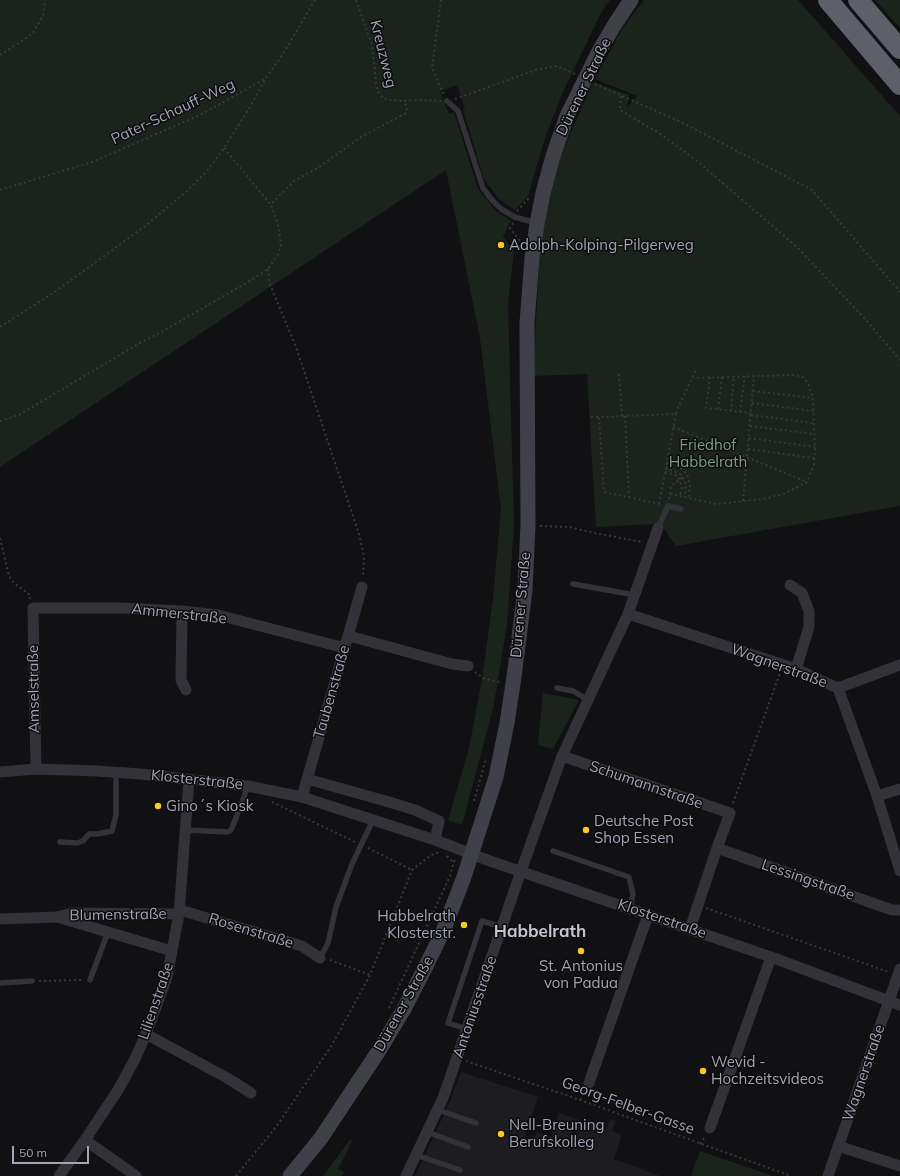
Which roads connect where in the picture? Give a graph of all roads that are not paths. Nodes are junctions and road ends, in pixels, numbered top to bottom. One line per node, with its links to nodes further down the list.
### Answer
1 (631, 0): 7 (main road, Dürener Straße)
2 (828, 0): 5 (highway)
3 (858, 0): 4 (highway)
4 (900, 49)
5 (900, 85)
6 (447, 101): 7 (lane)
7 (536, 224): 41 (main road, Dürener Straße)
8 (681, 509): 9 (lane)
9 (658, 528): 13 (street, Antoniusstraße)
10 (573, 584): 13 (lane)
11 (790, 585): 21 (street)
12 (362, 587): 17 (street, Taubenstraße)
13 (635, 595): 16 (street, Antoniusstraße)
14 (33, 608): 15 (street, Ammerstraße); 27 (street, Amselstraße)
15 (182, 611): 18 (street, Ammerstraße); 24 (street)
16 (628, 614): 21 (street, Wagnerstraße); 25 (street, Antoniusstraße)
17 (348, 636): 18 (street, Taubenstraße); 20 (street)
18 (345, 648): 30 (street, Taubenstraße)
19 (900, 665): 23 (street)
20 (468, 666)
21 (796, 669): 23 (street, Wagnerstraße)
22 (557, 688): 25 (lane)
23 (838, 688): 34 (street, Wagnerstraße)
24 (186, 690)
25 (588, 700): 26 (street, Antoniusstraße)
26 (562, 756): 40 (street, Schumannstraße); 44 (street, Antoniusstraße)
27 (36, 769): 28 (street, Klosterstraße); 29 (street, Klosterstraße)
28 (0, 772)
29 (116, 772): 31 (street, Klosterstraße); 39 (lane)
30 (307, 779): 35 (street, Taubenstraße); 38 (street)
31 (188, 780): 32 (street, Klosterstraße); 37 (street, Lilienstraße)
32 (248, 786): 35 (street, Klosterstraße); 37 (lane)
33 (900, 789): 34 (street)
34 (878, 796): 43 (street, Wagnerstraße)
35 (302, 797): 36 (street, Klosterstraße)
36 (373, 820): 38 (street, Klosterstraße); 55 (lane)
37 (185, 830): 47 (street, Lilienstraße)
38 (435, 840): 41 (street, Klosterstraße)
39 (60, 842)
40 (716, 848): 46 (street, Lessingstraße); 52 (street)
41 (465, 851): 44 (street, Klosterstraße); 79 (main road, Dürener Straße)
42 (553, 851): 45 (lane)
43 (900, 870)
44 (521, 871): 45 (street, Klosterstraße); 51 (street, Antoniusstraße)
45 (630, 908): 48 (street, Klosterstraße)
46 (900, 910)
47 (180, 912): 49 (street, Blumenstraße); 54 (street, Lilienstraße); 55 (street, Rosenstraße)
48 (648, 915): 52 (street, Klosterstraße); 65 (street)
49 (57, 917): 50 (street, Blumenstraße); 53 (street, Blumenstraße)
50 (0, 919)
51 (502, 927): 63 (street, Antoniusstraße); 63 (lane)
52 (690, 929): 56 (street, Klosterstraße)
53 (108, 932): 54 (street, Blumenstraße); 58 (lane)
54 (172, 951): 64 (street, Lilienstraße)
55 (321, 955)
56 (771, 957): 61 (street, Klosterstraße); 69 (street)
57 (899, 972): 61 (street, Wagnerstraße)
58 (90, 980)
59 (32, 981): 60 (lane)
60 (0, 983)
61 (889, 1001): 62 (street, Klosterstraße); 72 (street, Wagnerstraße)
62 (900, 1005)
63 (467, 1029): 67 (street, Antoniusstraße)
64 (146, 1034): 66 (street); 71 (street, Lilienstraße)
65 (589, 1083)
66 (251, 1093)
67 (438, 1110): 68 (lane); 70 (street, Antoniusstraße)
68 (476, 1123)
69 (710, 1128)
70 (427, 1132): 73 (lane); 74 (street, Antoniusstraße)
71 (85, 1140): 77 (street, Lilienstraße); 78 (street)
72 (838, 1146): 75 (street); 81 (street, Wagnerstraße)
73 (468, 1147)
74 (416, 1155): 76 (lane); 80 (street, Antoniusstraße)
75 (900, 1166)
76 (460, 1170)
77 (59, 1176)
78 (136, 1176)
79 (290, 1176)
80 (406, 1176)
81 (828, 1176)

